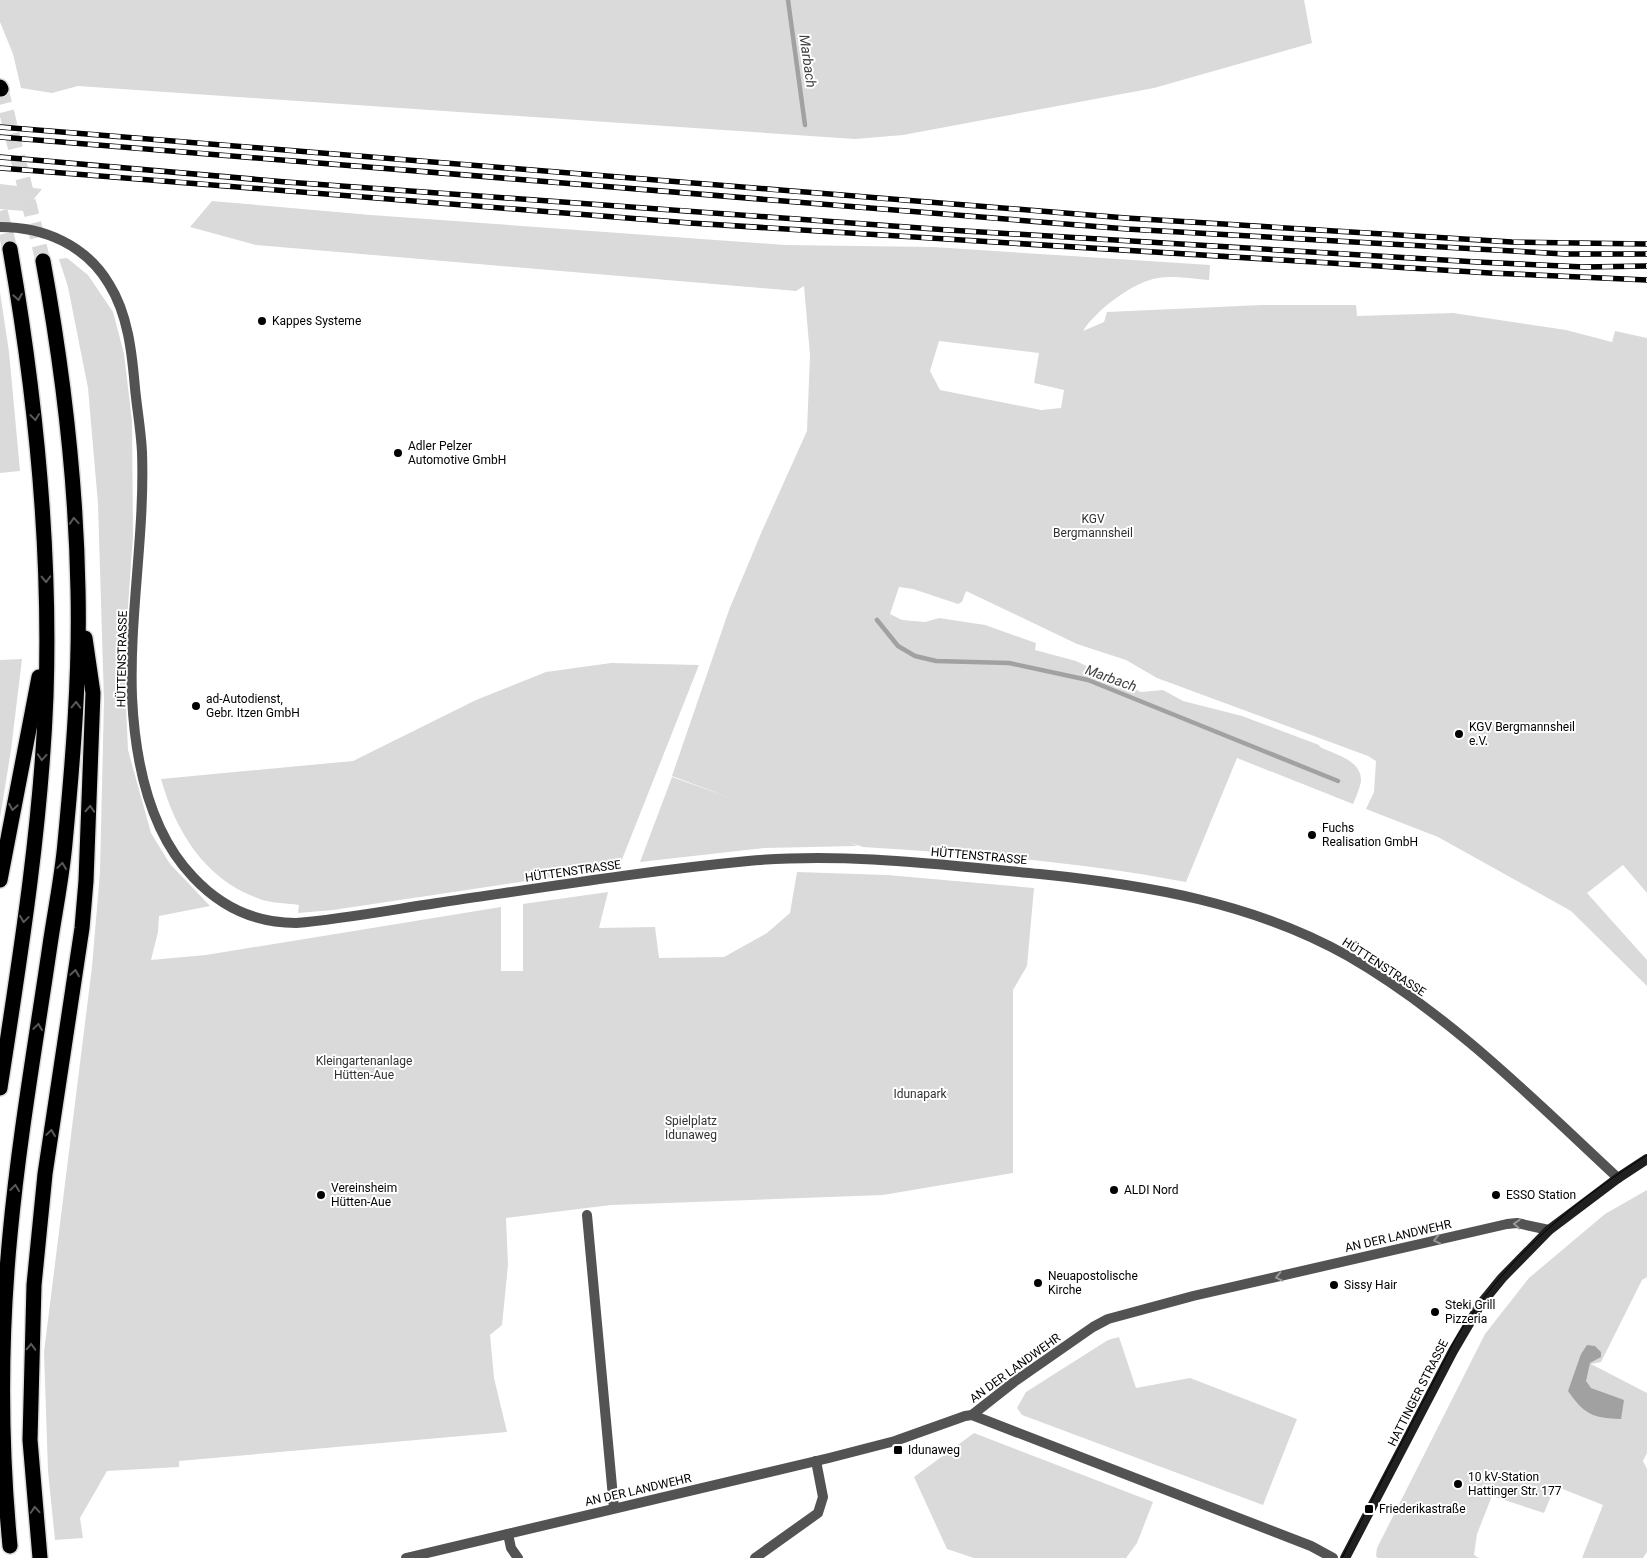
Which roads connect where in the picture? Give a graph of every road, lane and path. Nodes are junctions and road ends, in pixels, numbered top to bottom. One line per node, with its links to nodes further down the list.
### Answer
1 (0, 227): 9 (street, HÜTTENSTRASSE)
2 (10, 249): 5 (highway, one-way to 5)
3 (43, 261): 4 (highway, one-way to 3)
4 (78, 587): 16 (highway, one-way to 4); 17 (highway, one-way to 4)
5 (47, 639): 6 (highway, one-way to 6); 7 (highway, one-way to 7)
6 (0, 880)
7 (0, 1088)
8 (1647, 1159): 9 (main road, HATTINGER STRASSE)
9 (1618, 1178): 11 (main road, HATTINGER STRASSE)
10 (587, 1215): 14 (street)
11 (1549, 1230): 12 (street, AN DER LANDWEHR, one-way to 12); 22 (main road, HATTINGER STRASSE)
12 (972, 1415): 13 (street, AN DER LANDWEHR); 21 (street)
13 (816, 1461): 14 (street, AN DER LANDWEHR); 20 (street)
14 (614, 1508): 15 (street, AN DER LANDWEHR)
15 (508, 1534): 18 (street, AN DER LANDWEHR); 19 (street)
16 (10, 1546)
17 (37, 1555)
18 (406, 1558)
19 (518, 1558)
20 (755, 1558)
21 (1332, 1558)
22 (1345, 1558)

